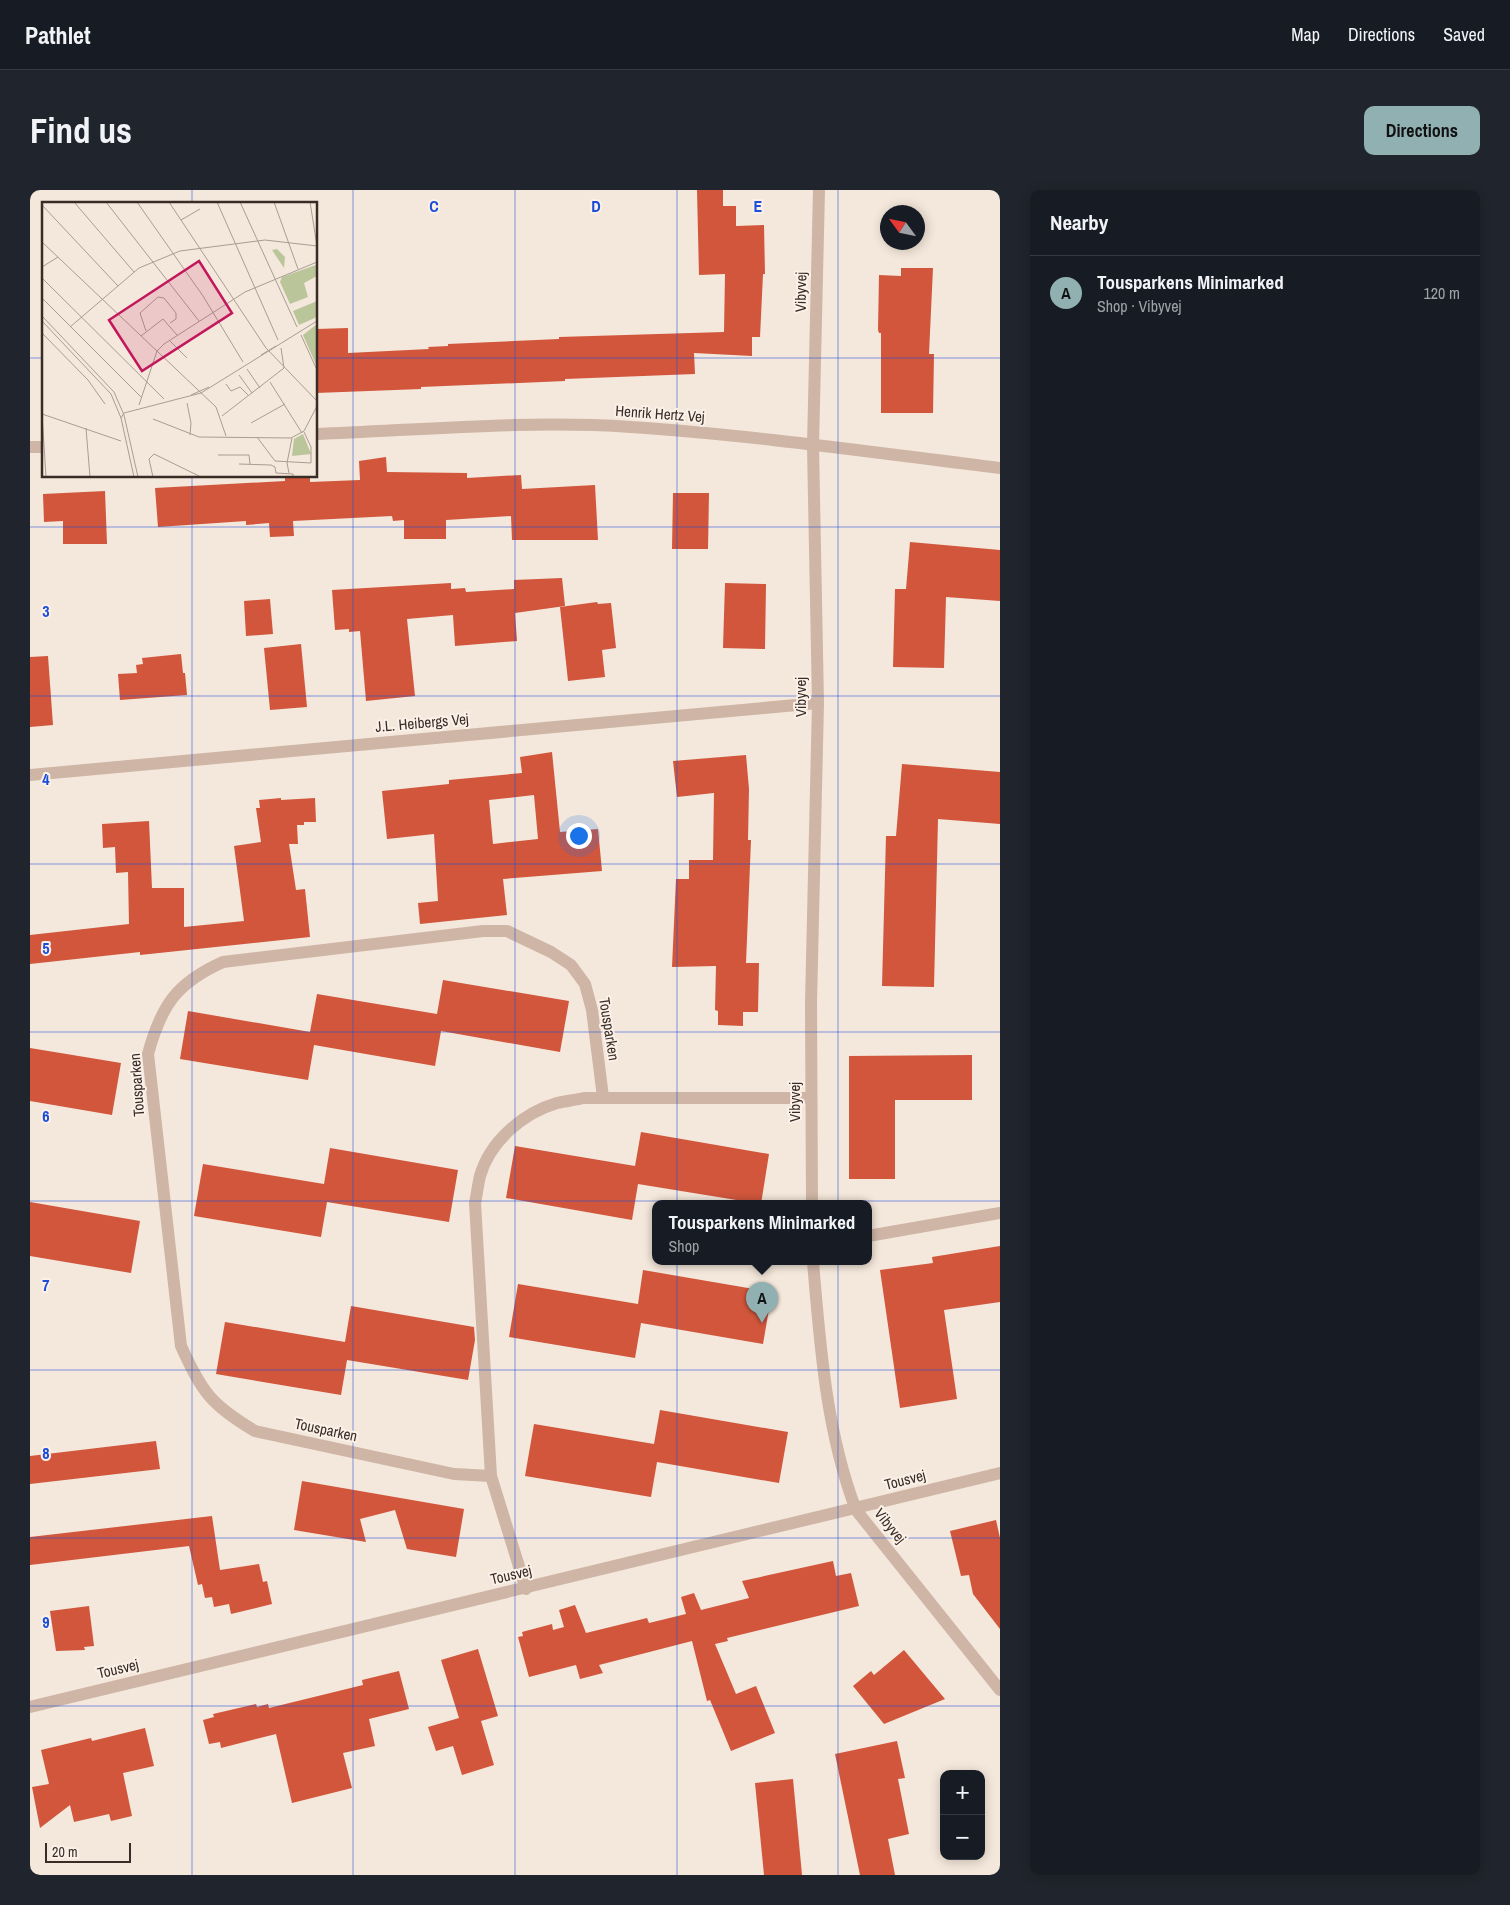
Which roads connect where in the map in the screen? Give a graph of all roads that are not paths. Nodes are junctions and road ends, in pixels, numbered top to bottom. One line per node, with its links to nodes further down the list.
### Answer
1 (819, 190): 3 (street, Vibyvej)
2 (318, 434): 3 (street, Henrik Hertz Vej)
3 (813, 446): 4 (street, Henrik Hertz Vej); 5 (street, Vibyvej)
4 (1000, 468)
5 (818, 703): 6 (street, J.L. Heibergs Vej); 8 (street, Vibyvej)
6 (30, 774)
7 (603, 1097): 8 (street); 14 (street); 14 (street, Tousparken)
8 (812, 1098): 9 (street, Vibyvej)
9 (812, 1200)
10 (1000, 1213): 11 (street)
11 (872, 1235)
12 (813, 1265): 15 (street, Vibyvej)
13 (1000, 1474): 15 (street, Tousvej)
14 (491, 1476): 16 (street)
15 (856, 1510): 16 (street, Tousvej); 17 (street, Vibyvej)
16 (526, 1589): 18 (street, Tousvej)
17 (1000, 1690)
18 (30, 1707)

